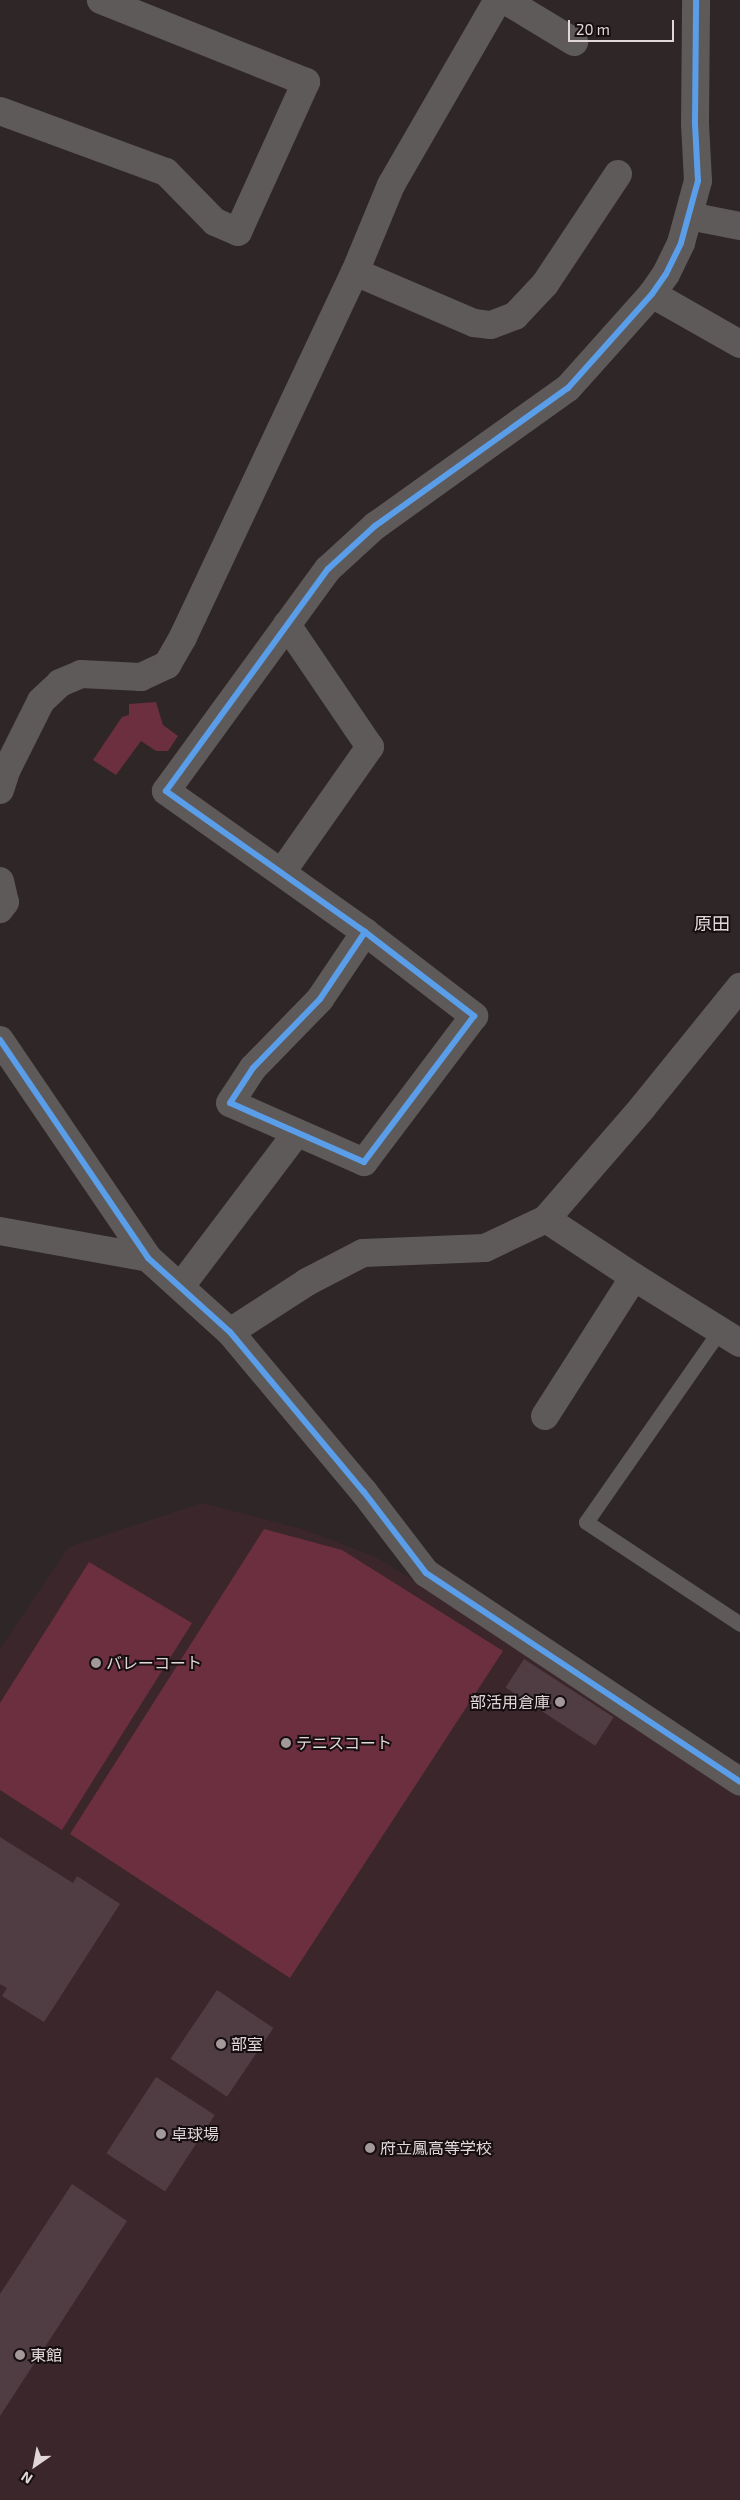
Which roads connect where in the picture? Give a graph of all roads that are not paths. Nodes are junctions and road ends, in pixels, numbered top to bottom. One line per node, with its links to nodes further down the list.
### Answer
1 (102, 0): 6 (street)
2 (498, 0): 10 (street)
3 (505, 0): 5 (street)
4 (696, 0): 8 (street)
5 (574, 42)
6 (0, 111)
7 (618, 174): 10 (street)
8 (690, 216): 9 (street); 11 (street)
9 (740, 226)
10 (355, 272): 14 (street)
11 (652, 294): 12 (street); 13 (street)
12 (740, 344)
13 (287, 625): 15 (street); 15 (street)
14 (0, 790)
15 (282, 872): 18 (street)
16 (0, 881): 17 (street)
17 (0, 909)
18 (364, 932): 21 (street); 21 (street)
19 (740, 987): 22 (street)
20 (0, 1040): 24 (street)
21 (296, 1134): 26 (street)
22 (546, 1219): 25 (street); 27 (street)
23 (0, 1231): 24 (street)
24 (148, 1258): 26 (street)
25 (634, 1277): 28 (street); 29 (street)
26 (181, 1286): 27 (street)
27 (230, 1332): 31 (street)
28 (730, 1336): 30 (lane)
29 (545, 1416)
30 (740, 1624)
31 (740, 1782)

